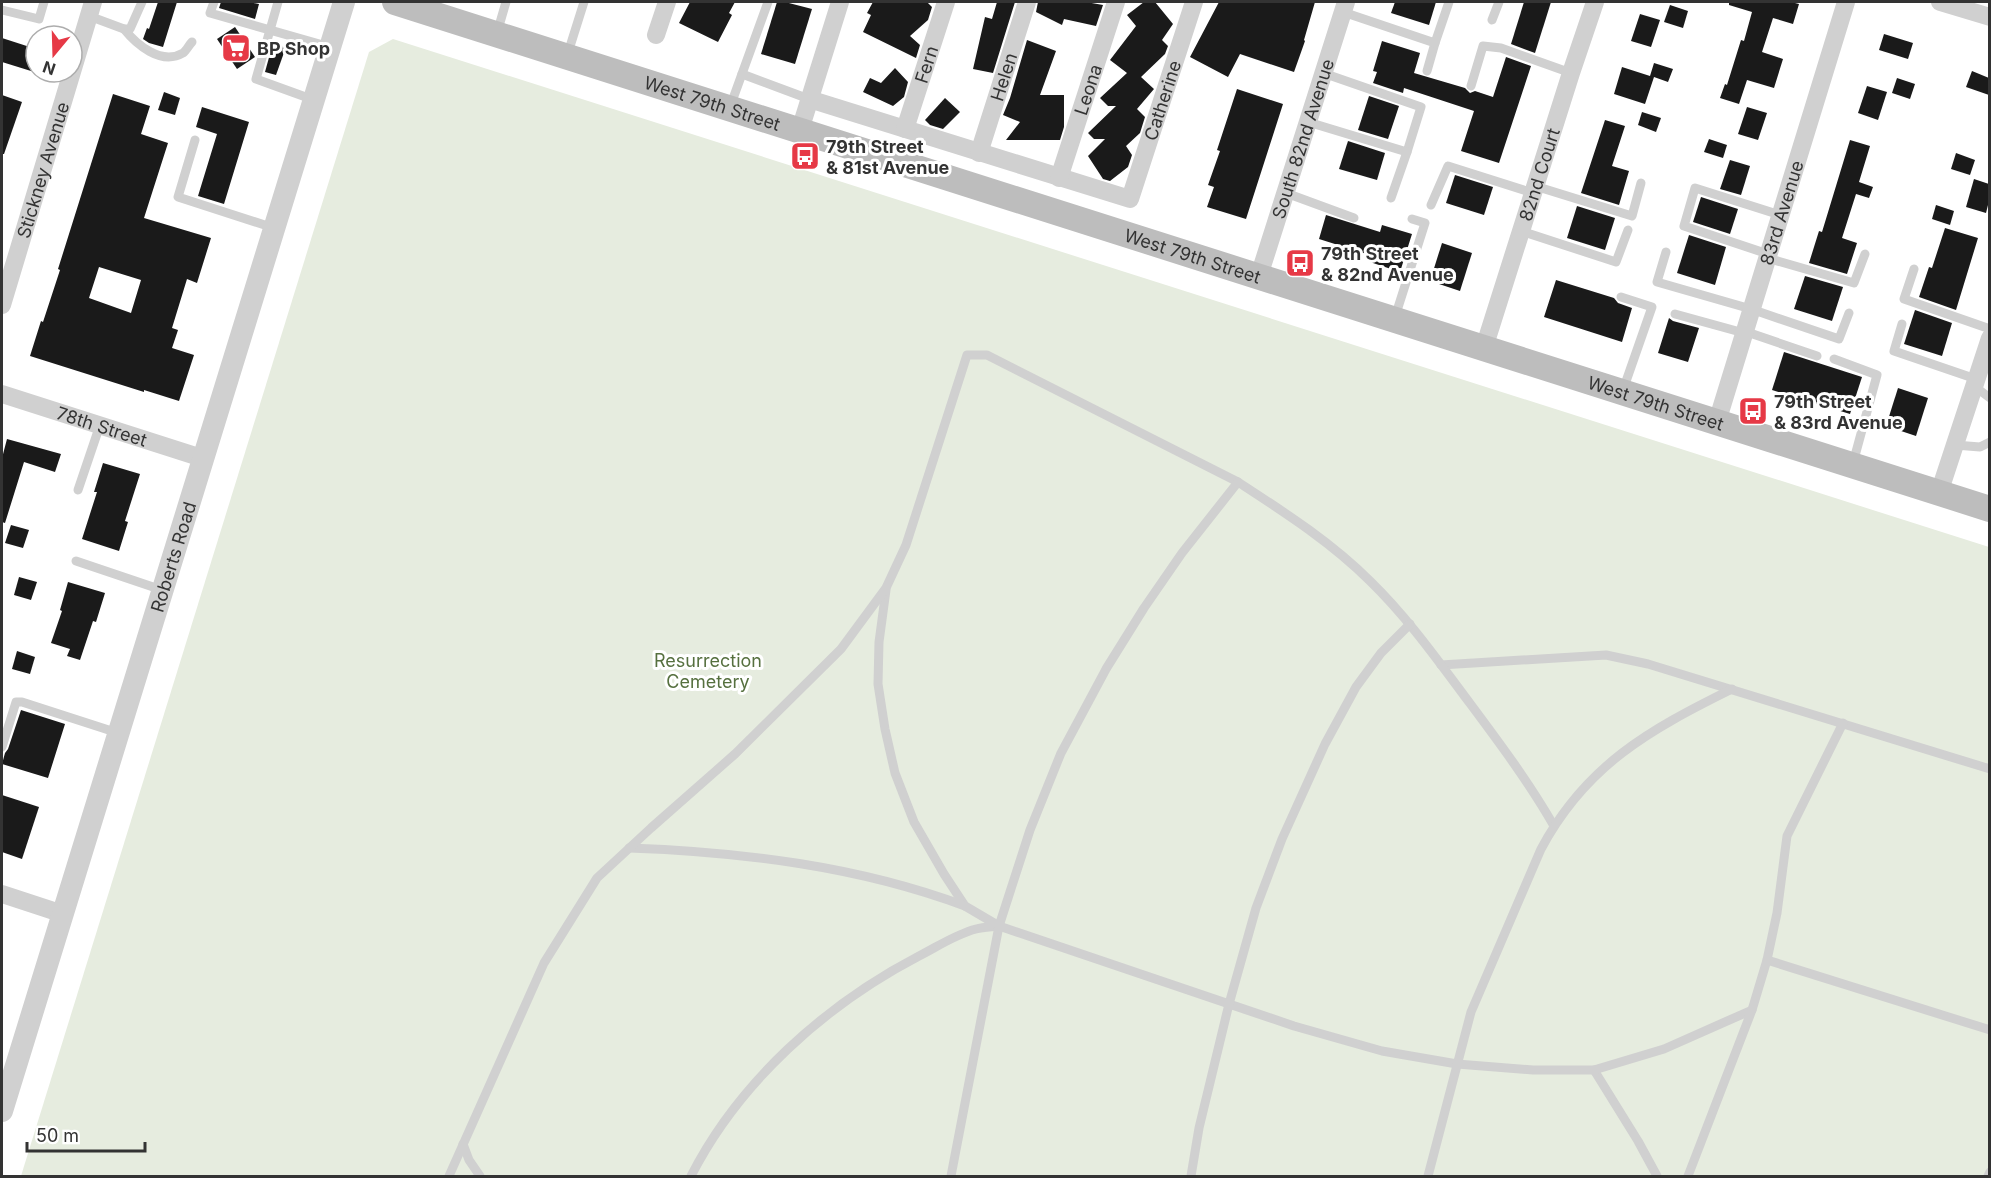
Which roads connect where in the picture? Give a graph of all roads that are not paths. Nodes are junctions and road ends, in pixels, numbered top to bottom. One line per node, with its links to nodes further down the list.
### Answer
1 (44, 2): 23 (lane)
2 (142, 2): 26 (lane)
3 (214, 2): 27 (lane)
4 (278, 2): 27 (lane)
5 (344, 2): 32 (street, Roberts Road)
6 (396, 2): 28 (main road, West 79th Street)
7 (506, 2): 28 (lane)
8 (585, 2): 33 (lane)
9 (667, 2): 29 (street)
10 (768, 2): 37 (lane)
11 (839, 2): 39 (street)
12 (946, 2): 44 (street, Fern)
13 (1027, 2): 47 (street, Helen)
14 (1116, 2): 48 (street, Leona)
15 (1194, 2): 48 (street, Catherine)
16 (1449, 2): 31 (lane)
17 (1499, 2): 25 (lane)
18 (1595, 2): 36 (street, 82nd Court)
19 (1845, 2): 54 (street, 83rd Avenue)
20 (1940, 2): 24 (street)
21 (1344, 7): 31 (lane); 35 (street, South 82nd Avenue)
22 (91, 9): 26 (lane); 66 (street, Stickney Avenue)
23 (2, 10)
24 (1989, 18)
25 (1492, 20)
26 (124, 29): 30 (lane)
27 (270, 30): 32 (lane); 40 (lane)
28 (497, 33): 33 (main road, West 79th Street)
29 (656, 35)
30 (192, 42)
31 (1435, 43): 34 (lane)
32 (330, 47): 40 (street, Roberts Road)
33 (567, 56): 41 (main road, West 79th Street)
34 (1427, 71)
35 (1323, 73): 42 (street, South 82nd Avenue); 46 (lane)
36 (1570, 73): 38 (lane); 50 (street, 82nd Court)
37 (742, 74): 39 (lane); 41 (lane)
38 (1471, 86)
39 (809, 99): 43 (street); 44 (street)
40 (314, 100): 57 (street, Roberts Road)
41 (730, 107): 43 (main road, West 79th Street)
42 (1308, 122): 46 (lane); 51 (street, South 82nd Avenue)
43 (800, 129): 64 (main road, West 79th Street)
44 (905, 129): 47 (street)
45 (195, 140): 57 (lane)
46 (1407, 152): 52 (lane)
47 (979, 153): 48 (street)
48 (1059, 178)
49 (1641, 183): 50 (lane)
50 (1534, 189): 53 (lane); 59 (street, 82nd Court)
51 (1286, 193): 55 (lane); 64 (street, South 82nd Avenue)
52 (1391, 198)
53 (1431, 205)
54 (1780, 215): 62 (street, 83rd Avenue); 62 (lane)
55 (1354, 218)
56 (1412, 219): 70 (lane)
57 (274, 228): 87 (street, Roberts Road)
58 (1628, 230): 59 (lane)
59 (1521, 231): 75 (street, 82nd Court)
60 (1666, 252): 67 (lane)
61 (1865, 254): 62 (lane)
62 (1768, 256): 67 (street, 83rd Avenue)
63 (1914, 269): 72 (lane)
64 (1259, 276): 70 (main road, West 79th Street)
65 (1621, 297): 80 (lane)
66 (2, 305)
67 (1751, 309): 68 (lane); 73 (street, 83rd Avenue)
68 (1849, 313)
69 (1675, 314): 73 (lane)
70 (1394, 319): 75 (main road, West 79th Street)
71 (1902, 324): 79 (lane)
72 (1989, 329)
73 (1744, 332): 76 (lane); 83 (street, 83rd Avenue)
74 (1989, 338): 78 (street)
75 (1484, 348): 80 (main road, West 79th Street)
76 (1817, 356)
77 (1834, 359): 88 (lane)
78 (1986, 359): 79 (street)
79 (1975, 383): 82 (lane); 86 (street)
80 (1623, 392): 83 (main road, West 79th Street)
81 (2, 394): 84 (street, 78th Street)
82 (1989, 398)
83 (1717, 422): 88 (main road, West 79th Street)
84 (100, 425): 87 (street, 78th Street); 90 (lane)
85 (1989, 442): 86 (lane)
86 (1955, 445): 91 (street)
87 (202, 458): 95 (street, Roberts Road)
88 (1852, 465): 91 (main road, West 79th Street)
89 (1238, 482): 94 (lane); 96 (lane); 108 (lane)
90 (78, 490)
91 (1939, 493): 92 (main road, West 79th Street)
92 (1989, 509)
93 (76, 561): 95 (lane)
94 (886, 588): 104 (lane); 106 (lane)
95 (162, 590): 100 (street, Roberts Road)
96 (1410, 624): 97 (lane); 110 (lane)
97 (1441, 665): 98 (lane); 103 (lane)
98 (1732, 689): 99 (lane); 103 (lane)
99 (1843, 723): 102 (lane); 109 (lane)
100 (118, 733): 101 (lane); 107 (street, Roberts Road)
101 (2, 747)
102 (1989, 769)
103 (1554, 826): 113 (lane)
104 (629, 848): 106 (lane); 116 (lane)
105 (2, 894): 107 (street)
106 (965, 906): 108 (lane)
107 (63, 914): 115 (street, Roberts Road)
108 (999, 926): 110 (lane); 119 (lane); 120 (lane)
109 (1767, 960): 111 (lane); 112 (lane)
110 (1229, 1004): 113 (lane); 121 (lane)
111 (1752, 1010): 114 (lane); 124 (lane)
112 (1989, 1030)
113 (1458, 1064): 114 (lane); 122 (lane)
114 (1594, 1070): 123 (lane)
115 (2, 1112)
116 (464, 1144): 117 (lane); 118 (lane)
117 (450, 1176)
118 (480, 1176)
119 (691, 1176)
120 (951, 1176)
121 (1191, 1176)
122 (1428, 1176)
123 (1657, 1176)
124 (1688, 1176)

